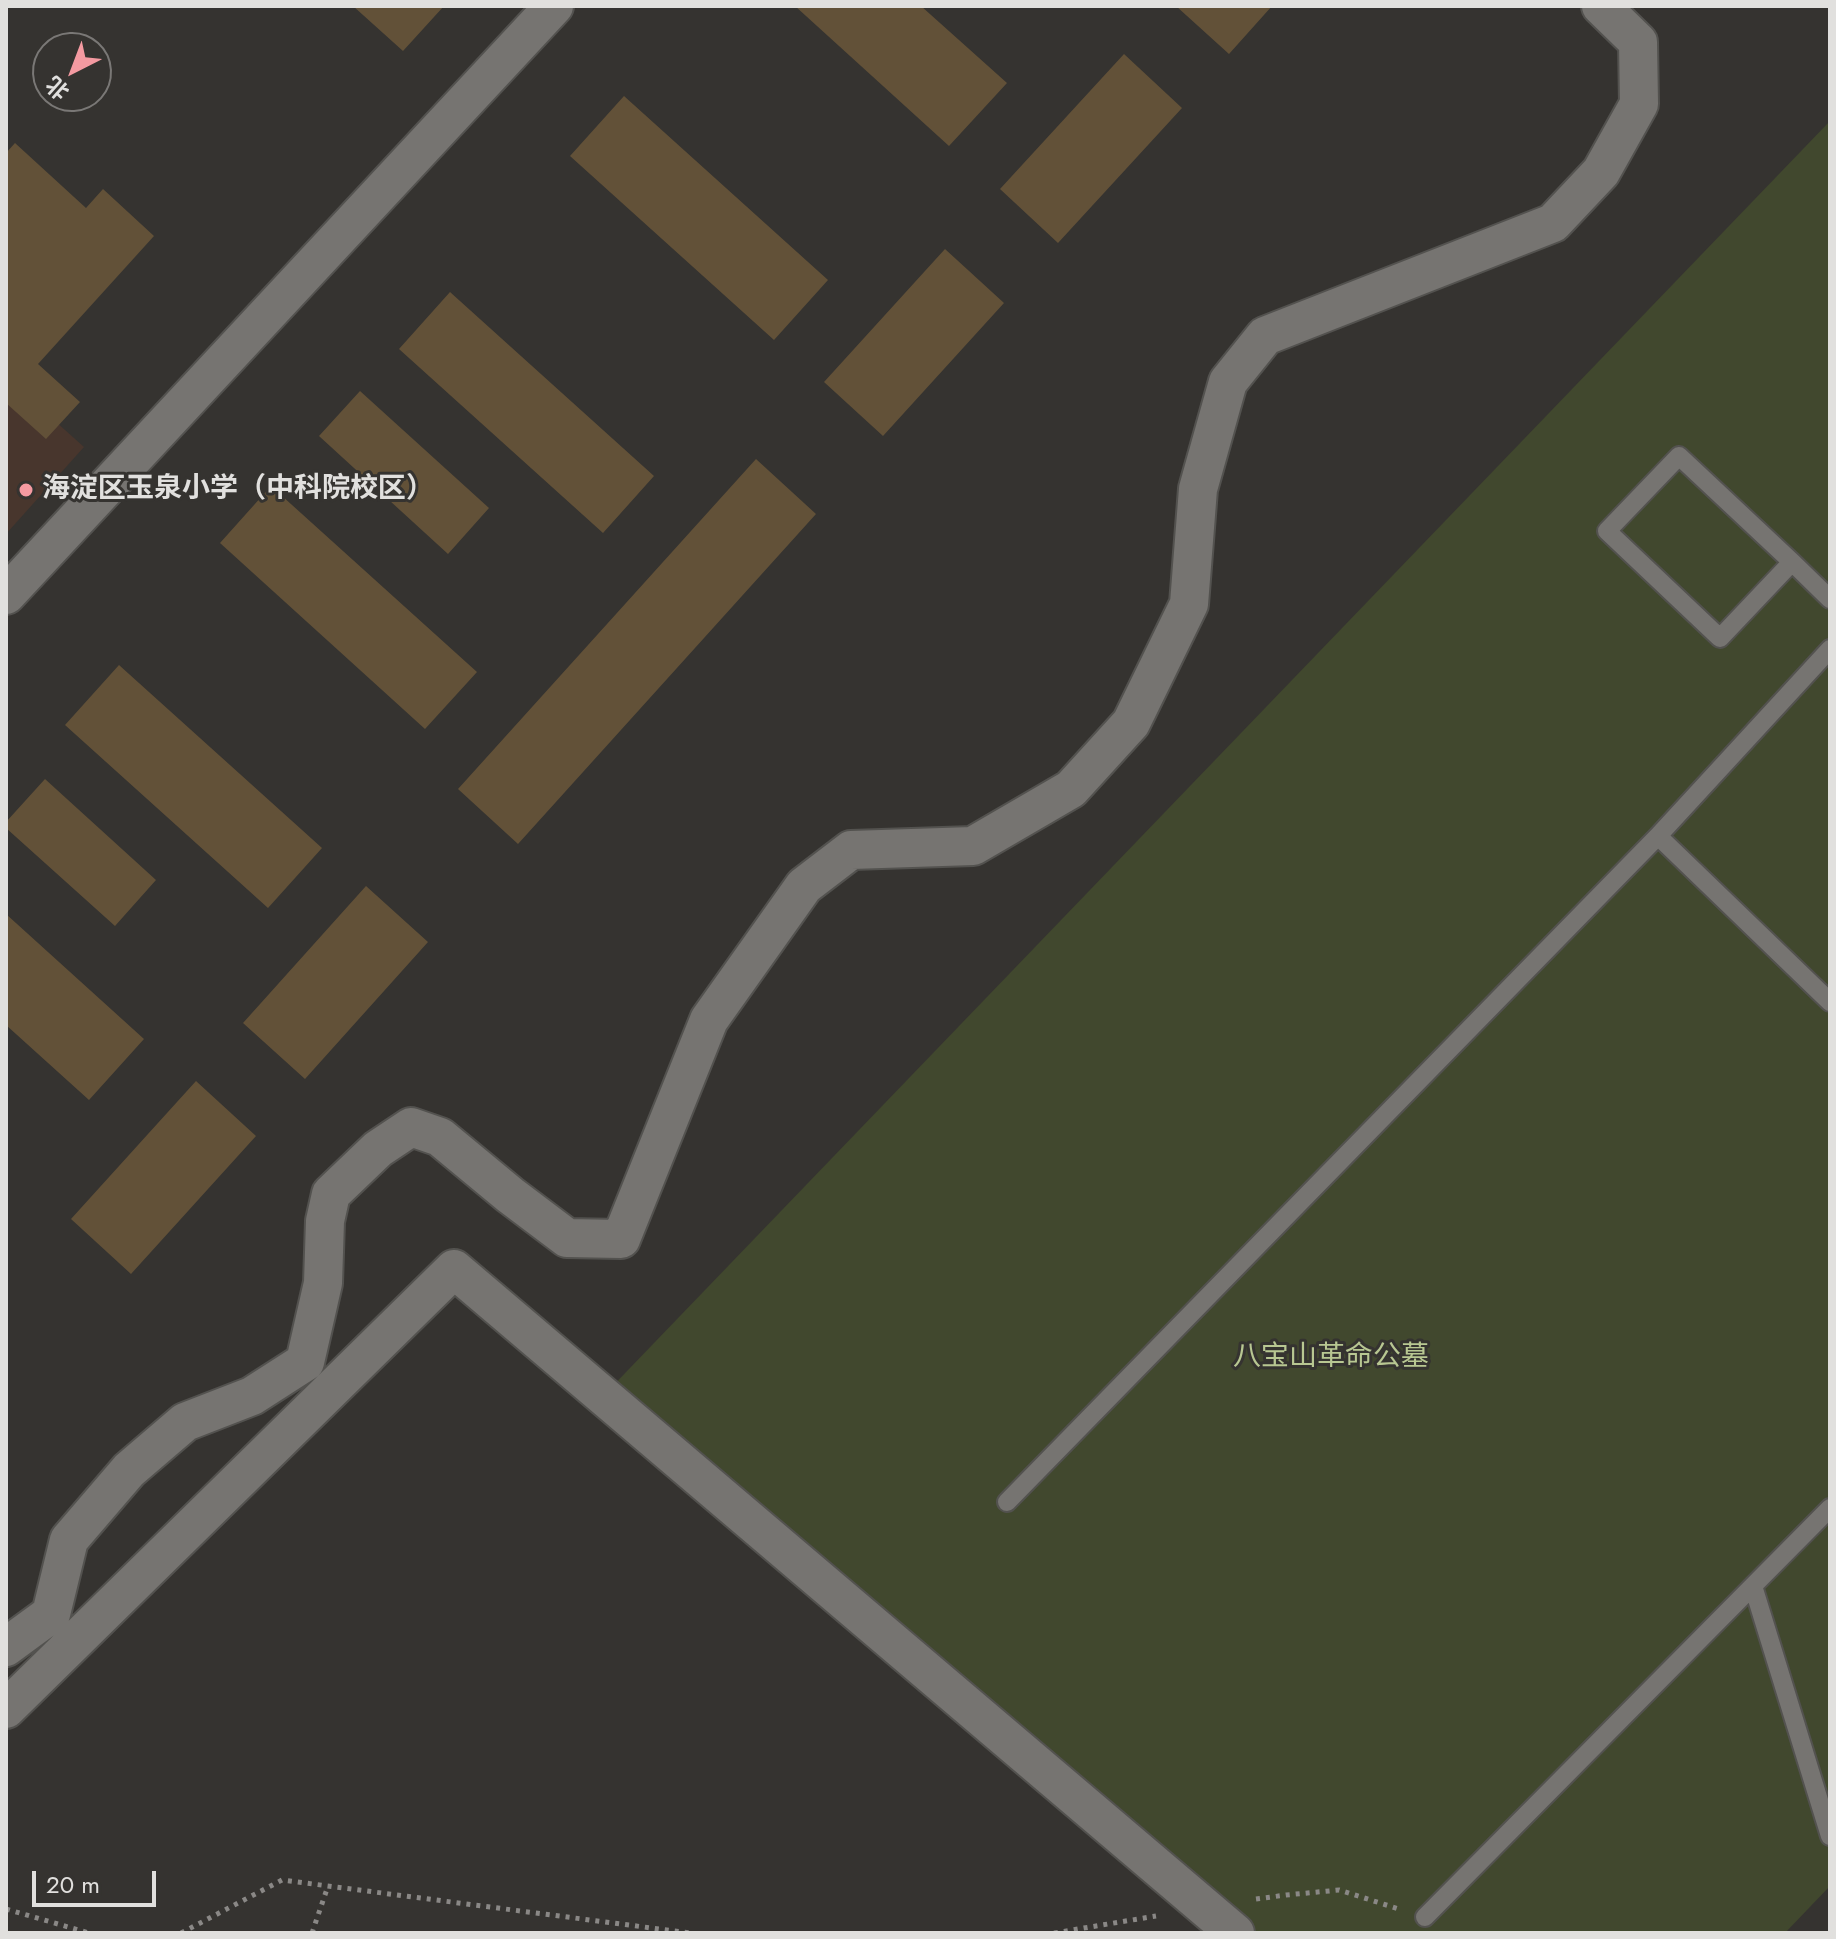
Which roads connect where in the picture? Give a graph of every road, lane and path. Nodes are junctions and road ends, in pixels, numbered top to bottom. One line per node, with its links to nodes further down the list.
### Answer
1 (554, 6): 4 (street)
2 (1601, 6): 12 (street)
3 (1792, 562): 3 (lane); 5 (lane)
4 (6, 595)
5 (1830, 599)
6 (1830, 649): 7 (lane)
7 (1658, 836): 8 (lane); 9 (lane)
8 (1830, 1002)
9 (1007, 1502)
10 (1830, 1508): 11 (lane)
11 (1753, 1586): 14 (lane); 17 (lane)
12 (6, 1647)
13 (6, 1709): 24 (street)
14 (1830, 1836)
15 (328, 1886): 18 (path); 20 (path); 21 (path)
16 (6, 1909): 19 (path)
17 (1425, 1917)
18 (630, 1925): 22 (path); 23 (path)
19 (89, 1933)
20 (181, 1933)
21 (312, 1933)
22 (630, 1933)
23 (690, 1933)
24 (1235, 1933)

